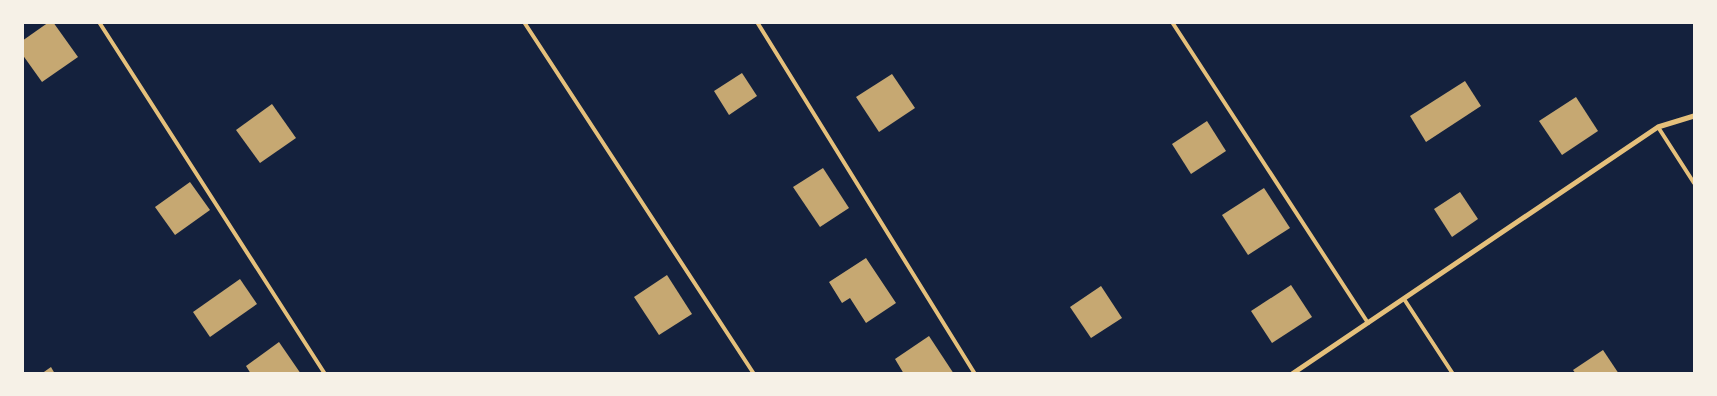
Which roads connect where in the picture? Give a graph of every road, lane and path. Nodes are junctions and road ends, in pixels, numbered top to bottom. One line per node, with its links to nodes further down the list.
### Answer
1 (98, 22): 10 (lane)
2 (524, 22): 11 (lane)
3 (758, 22): 12 (lane)
4 (1172, 22): 9 (lane)
5 (1694, 116): 6 (street)
6 (1658, 127): 7 (lane); 8 (street)
7 (1694, 184)
8 (1404, 299): 9 (street); 14 (lane)
9 (1368, 323): 13 (street)
10 (325, 374)
11 (754, 374)
12 (975, 374)
13 (1292, 374)
14 (1453, 374)

